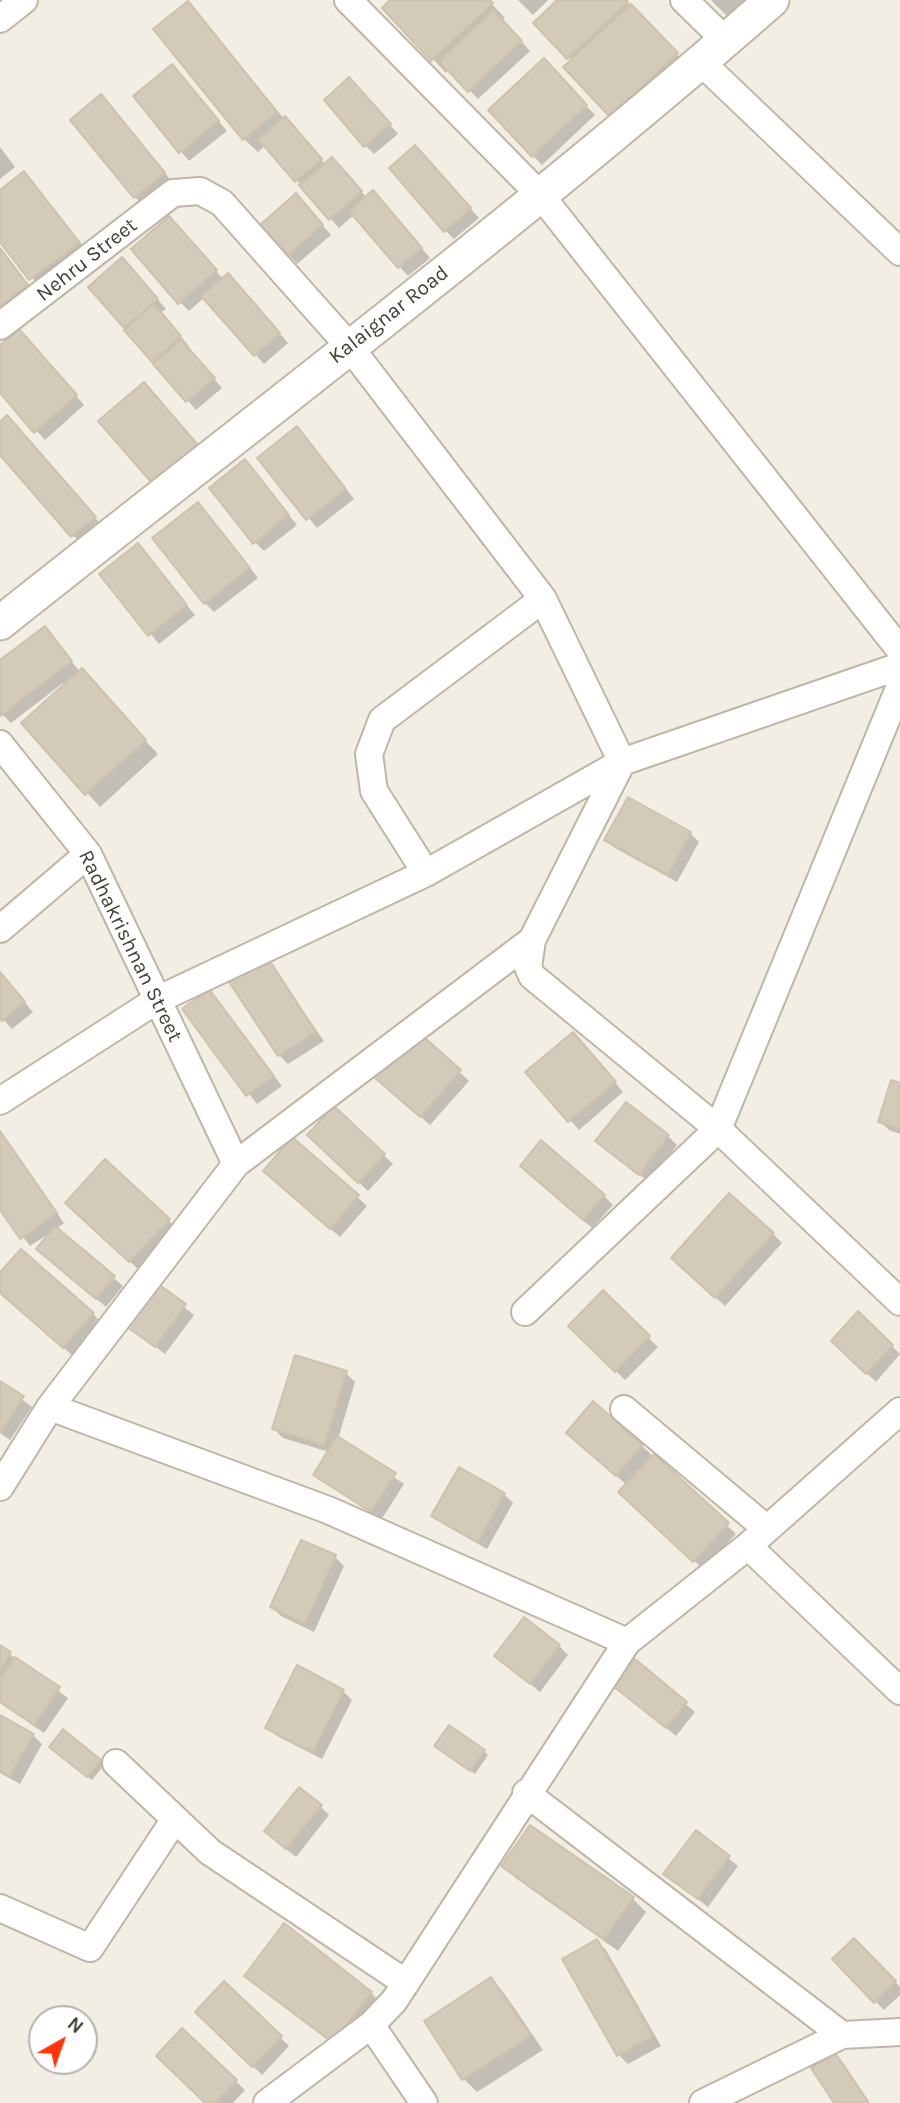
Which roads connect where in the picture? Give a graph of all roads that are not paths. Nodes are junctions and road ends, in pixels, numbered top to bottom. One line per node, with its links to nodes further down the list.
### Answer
1 (348, 0): 5 (street)
2 (684, 0): 4 (street)
3 (772, 0): 4 (street, Kalaignar Road)
4 (714, 52): 5 (street, Kalaignar Road); 6 (street)
5 (542, 197): 8 (street, Kalaignar Road); 11 (street)
6 (900, 252)
7 (0, 326): 8 (street, Nehru Street)
8 (349, 346): 9 (street); 10 (street, Kalaignar Road)
9 (543, 599): 15 (street); 17 (street)
10 (0, 624)
11 (900, 650)
12 (900, 666): 15 (street)
13 (900, 686): 22 (street)
14 (0, 744): 16 (street, Radhakrishnan Street)
15 (622, 762): 17 (street); 19 (street)
16 (88, 854): 18 (street); 20 (street, Radhakrishnan Street)
17 (426, 873): 20 (street)
18 (0, 929)
19 (532, 940): 22 (street); 23 (street)
20 (157, 1000): 21 (street); 23 (street, Radhakrishnan Street)
21 (0, 1101)
22 (718, 1129): 24 (street); 25 (street)
23 (236, 1164): 26 (street)
24 (900, 1302)
25 (525, 1312)
26 (50, 1407): 29 (street); 31 (street)
27 (624, 1409): 30 (street)
28 (900, 1411): 30 (street)
29 (0, 1487)
30 (757, 1537): 31 (street); 32 (street)
31 (627, 1642): 34 (street)
32 (900, 1692)
33 (116, 1763): 35 (street)
34 (526, 1793): 37 (street); 40 (street)
35 (175, 1819): 36 (street); 37 (street)
36 (0, 1908)
37 (406, 1983): 38 (street)
38 (371, 2025): 41 (street); 42 (street)
39 (900, 2032): 40 (street)
40 (842, 2035): 43 (street)
41 (267, 2103)
42 (424, 2103)
43 (703, 2103)

